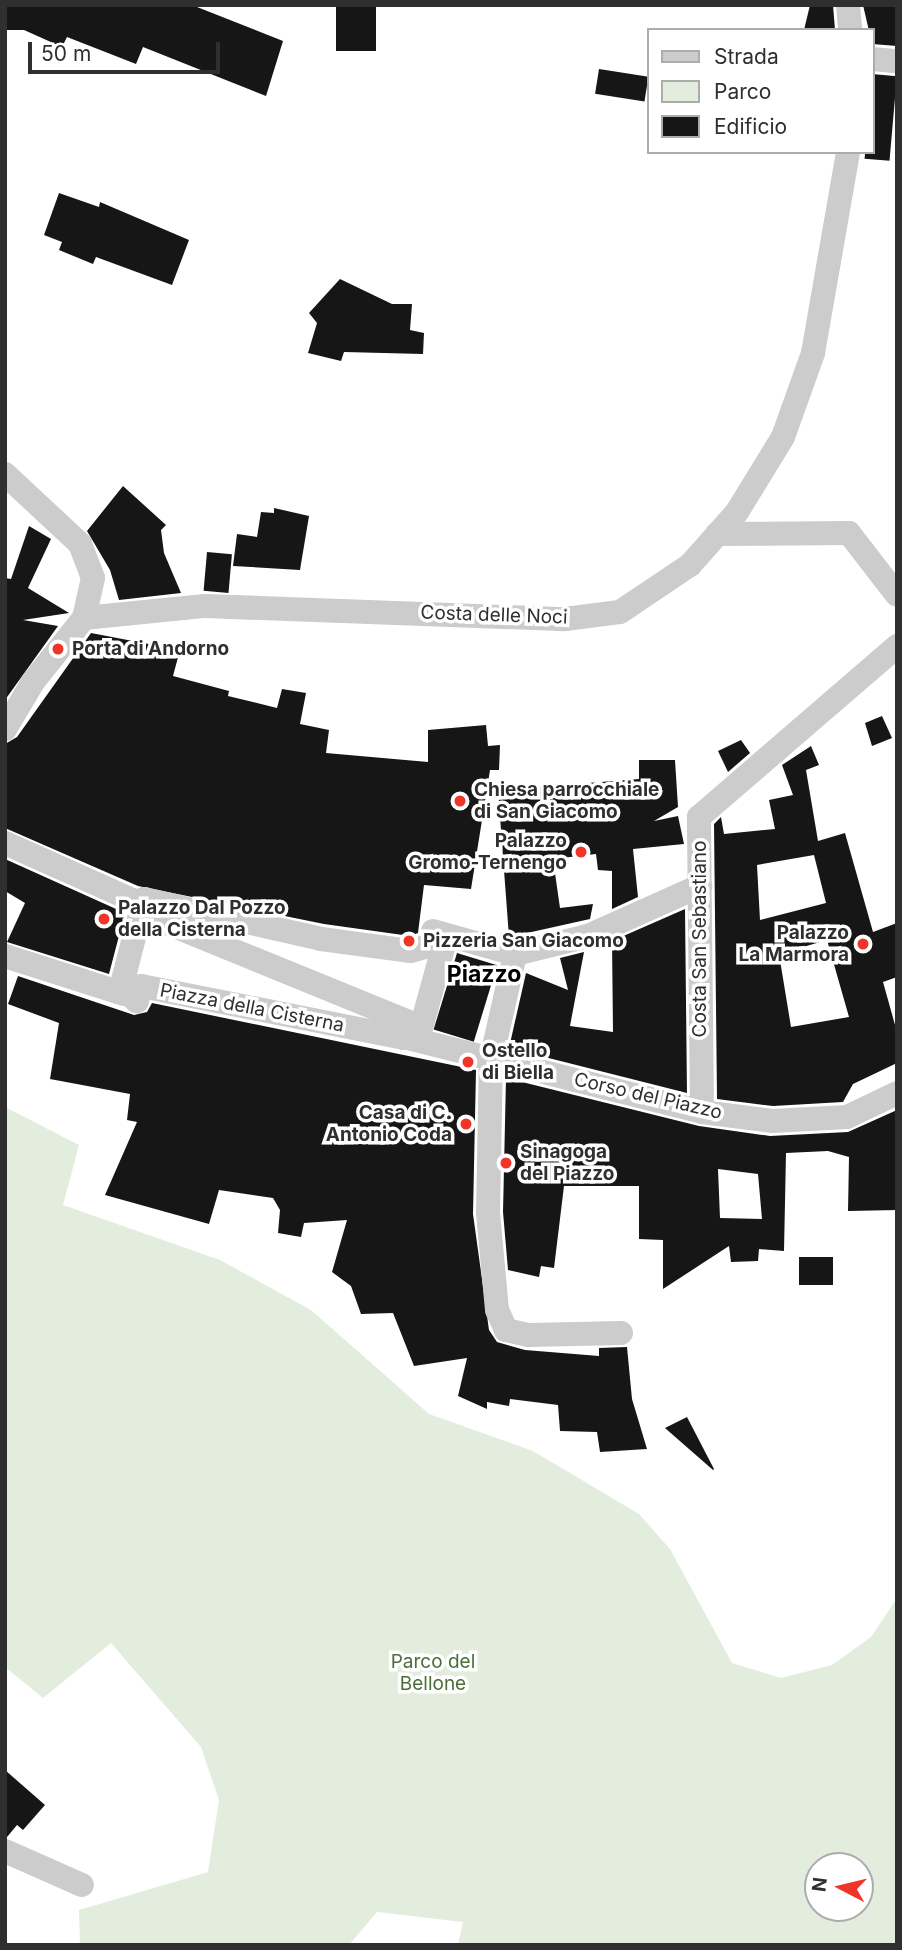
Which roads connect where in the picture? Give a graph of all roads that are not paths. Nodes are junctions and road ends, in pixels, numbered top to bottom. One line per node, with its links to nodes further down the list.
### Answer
1 (848, 5): 2 (street)
2 (849, 28)
3 (874, 59): 4 (street)
4 (897, 61)
5 (848, 154): 7 (street, Costa delle Noci)
6 (5, 474): 9 (street)
7 (717, 534): 8 (street); 9 (street, Costa delle Noci)
8 (897, 595)
9 (84, 618): 11 (street)
10 (897, 646): 13 (street, Costa San Sebastiano)
11 (5, 729)
12 (5, 843): 14 (street, Piazza della Cisterna)
13 (700, 886): 16 (street); 22 (street, Costa San Sebastiano)
14 (149, 912): 15 (street); 18 (street); 19 (street, Piazza della Cisterna)
15 (432, 937): 16 (street); 19 (street)
16 (515, 954): 20 (street)
17 (5, 956): 18 (street)
18 (124, 994): 19 (street, Piazza della Cisterna)
19 (413, 1030): 20 (street, Corso del Piazzo)
20 (492, 1060): 22 (street, Corso del Piazzo); 23 (street)
21 (897, 1093): 22 (street, Corso del Piazzo)
22 (702, 1112)
23 (621, 1333)
24 (5, 1851): 25 (street)
25 (82, 1885)

